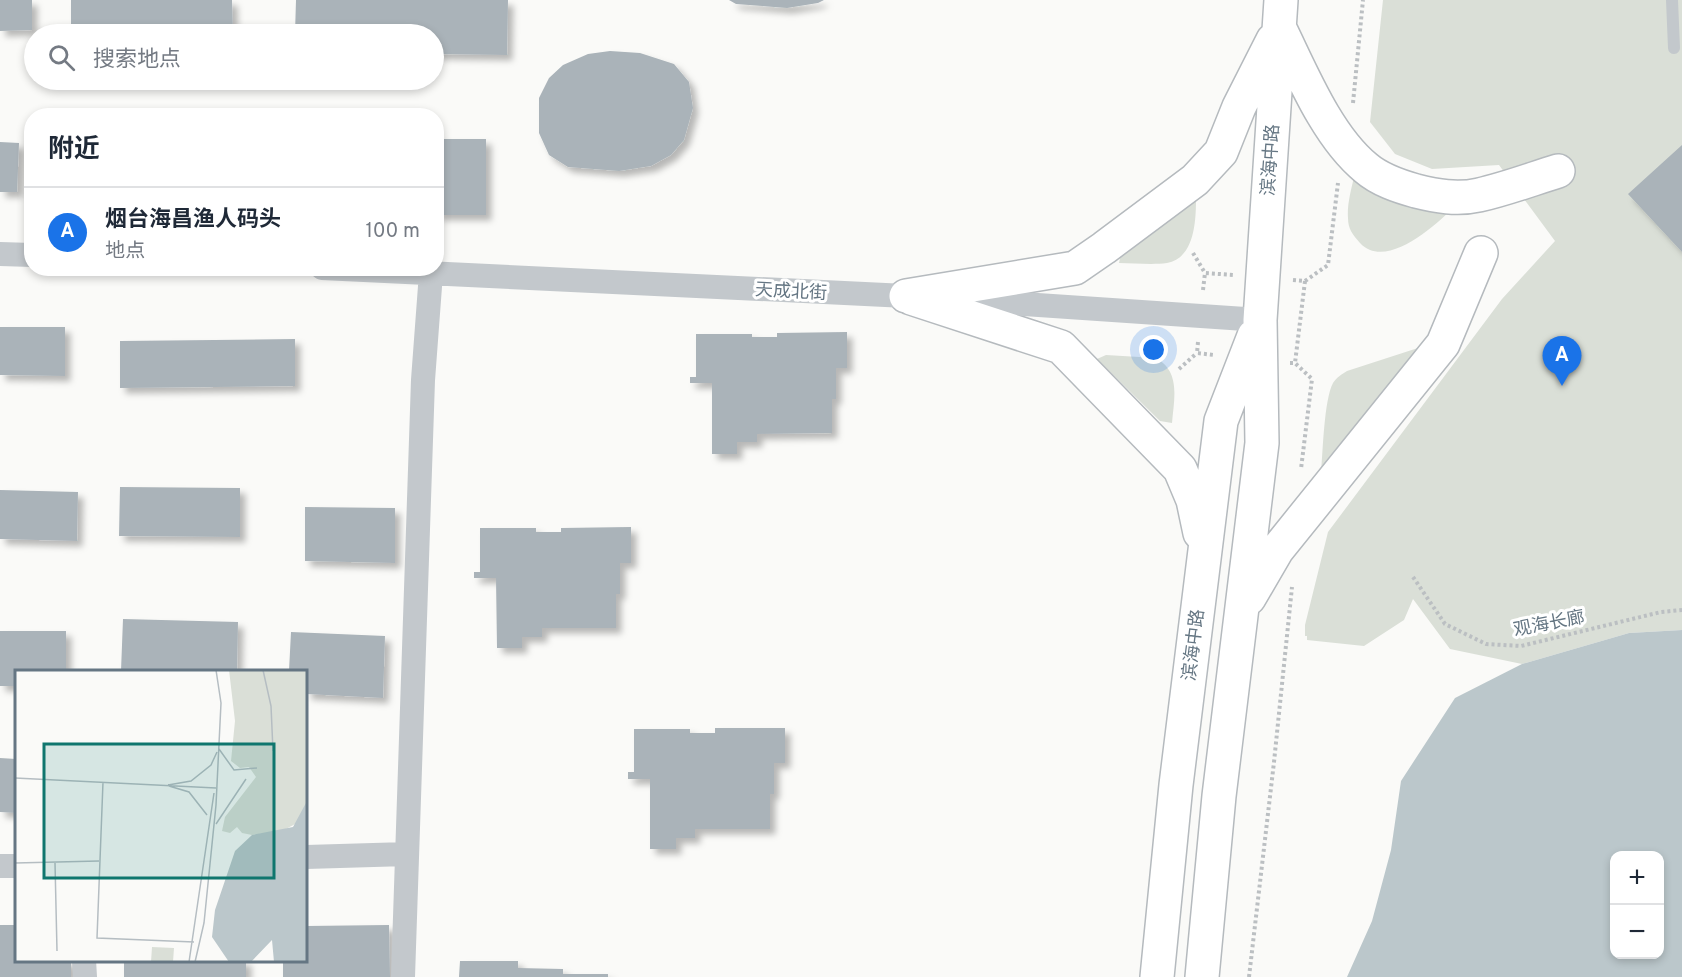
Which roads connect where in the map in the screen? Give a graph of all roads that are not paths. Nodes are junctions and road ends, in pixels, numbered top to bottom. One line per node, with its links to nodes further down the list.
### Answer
1 (1672, 0): 3 (lane)
2 (1280, 14): 4 (main road); 10 (main road); 11 (main road, 滨海中路)
3 (1674, 48)
4 (1558, 171)
5 (0, 254): 7 (street)
6 (1481, 254): 13 (main road)
7 (24, 255)
8 (444, 274): 10 (street, 天成北街)
9 (431, 276): 14 (street)
10 (906, 296): 11 (street, 天成北街); 12 (main road)
11 (1260, 320): 12 (main road, 滨海中路); 13 (main road, 滨海中路)
12 (1204, 555): 19 (main road, 滨海中路)
13 (1242, 610): 20 (main road, 滨海中路)
14 (407, 854): 15 (street); 18 (street)
15 (308, 857)
16 (84, 962): 17 (street)
17 (85, 977)
18 (403, 977)
19 (1157, 977)
20 (1202, 977)

